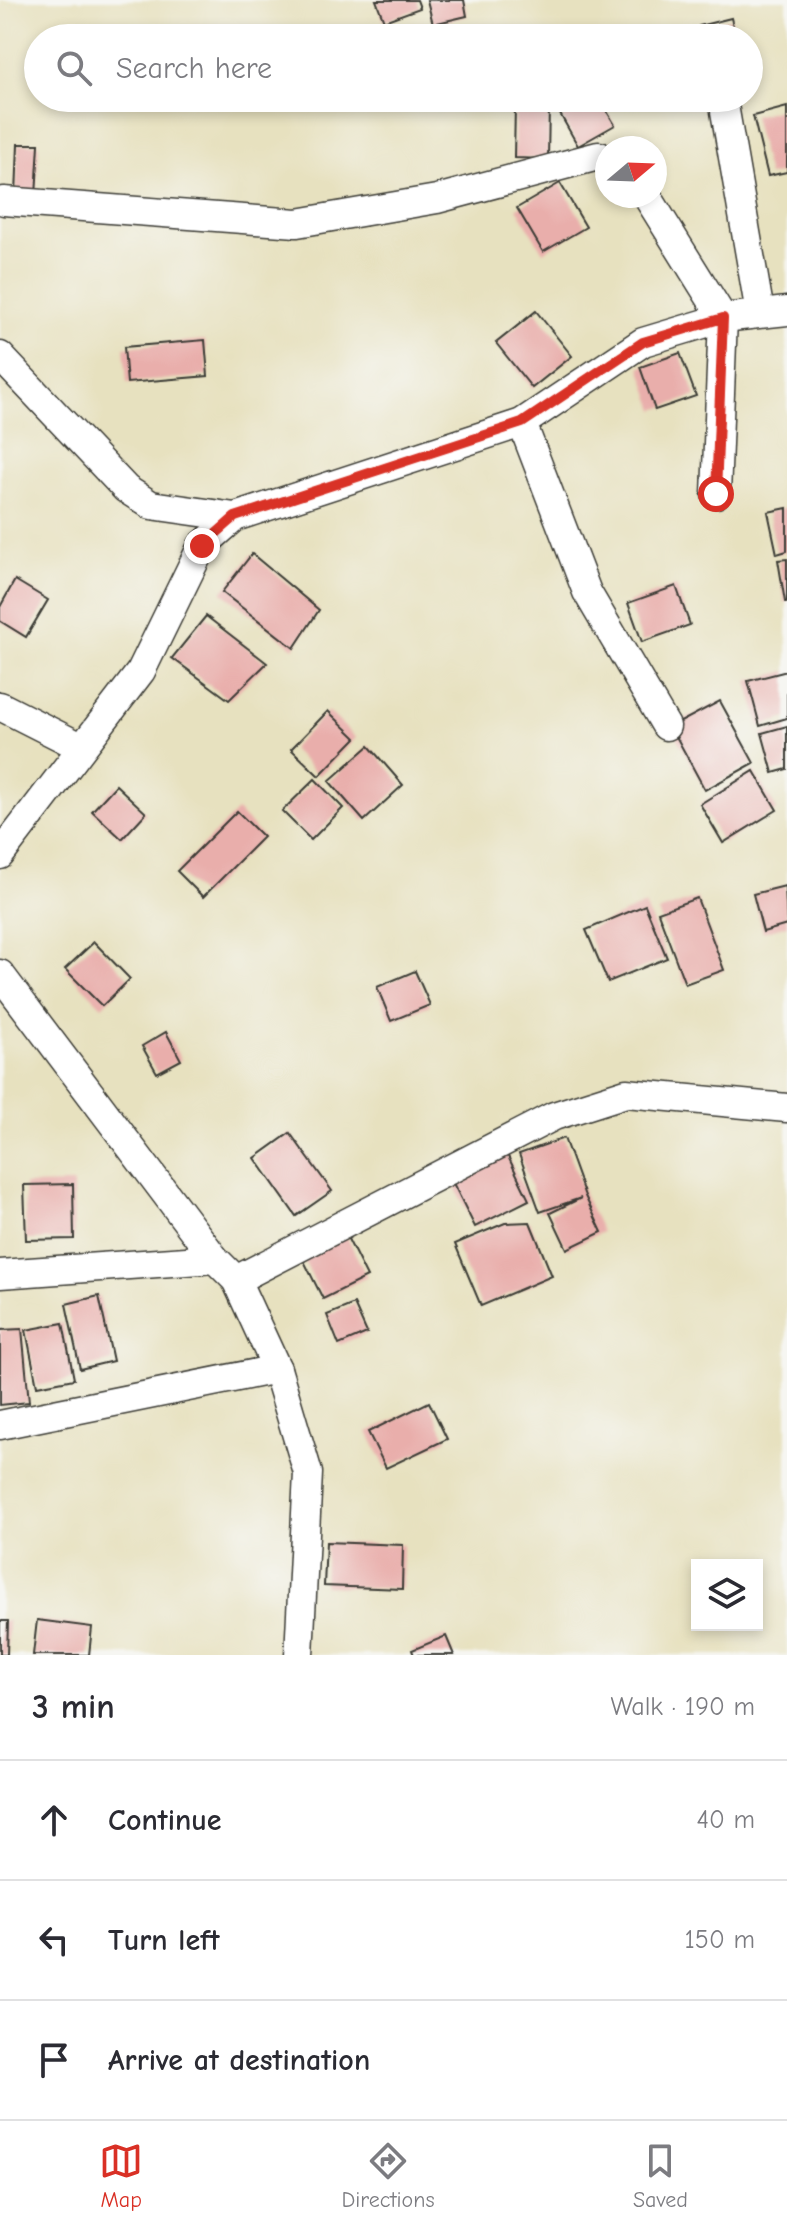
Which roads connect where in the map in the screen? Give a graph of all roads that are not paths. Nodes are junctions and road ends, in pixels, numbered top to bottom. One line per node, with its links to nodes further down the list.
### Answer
1 (725, 112): 5 (street)
2 (595, 157): 3 (street)
3 (4, 201)
4 (654, 208): 6 (street)
5 (773, 312): 6 (street)
6 (723, 318): 8 (street); 9 (street)
7 (0, 356): 10 (street)
8 (522, 423): 10 (street); 12 (street)
9 (716, 494)
10 (235, 517): 13 (street)
11 (0, 706): 13 (street)
12 (666, 726)
13 (81, 747): 14 (street)
14 (0, 855)
15 (0, 974): 17 (street)
16 (787, 1108): 19 (street)
17 (215, 1259): 18 (street); 19 (street)
18 (0, 1274)
19 (236, 1280): 20 (street)
20 (277, 1369): 21 (street); 22 (street)
21 (0, 1425)
22 (299, 1655)

